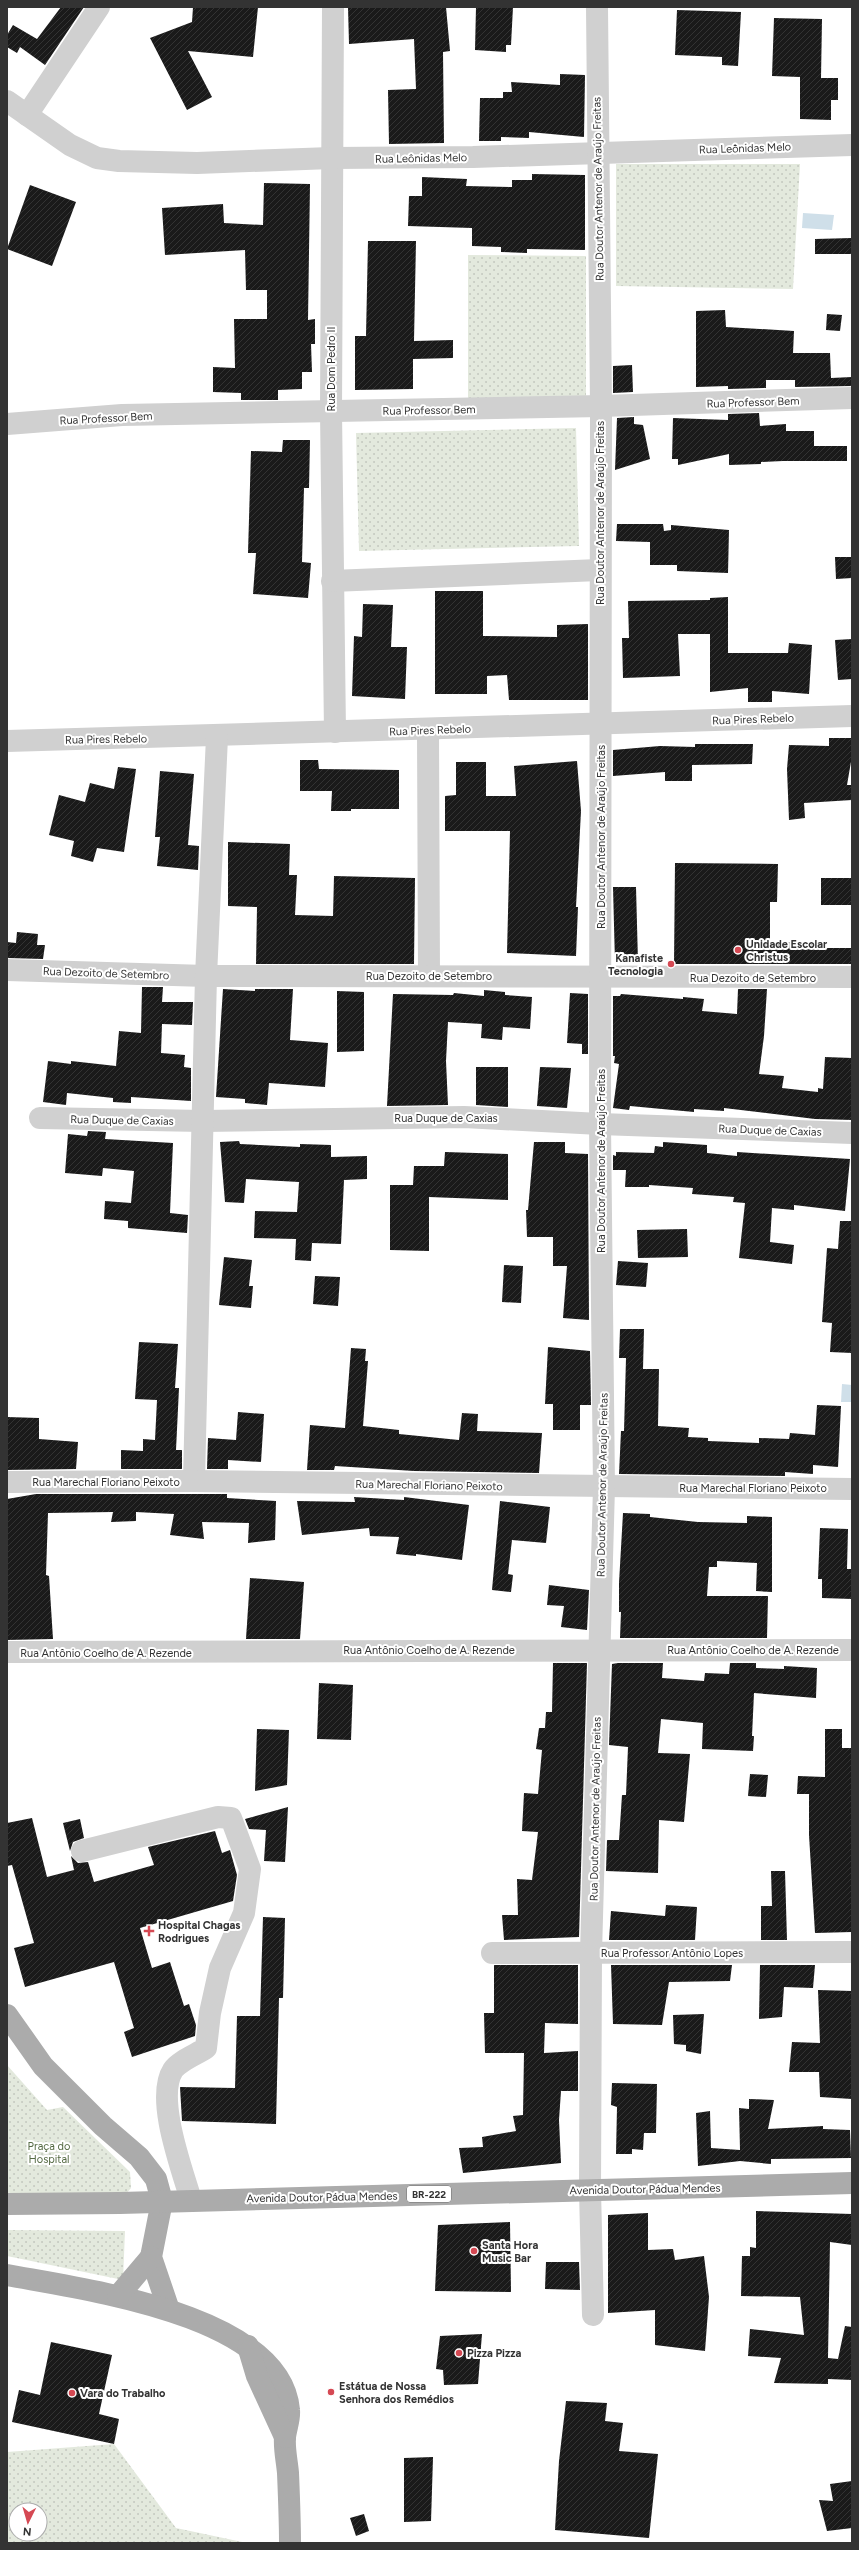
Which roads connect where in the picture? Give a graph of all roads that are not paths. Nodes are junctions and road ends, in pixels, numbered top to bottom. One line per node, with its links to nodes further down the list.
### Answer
1 (99, 7): 5 (street)
2 (333, 7): 8 (street, Rua Dom Pedro II)
3 (596, 7): 7 (street, Rua Doutor Antenor de Araújo Freitas)
4 (7, 101): 5 (street, Rua Leônidas Melo)
5 (27, 115): 8 (street, Rua Leônidas Melo)
6 (852, 144): 7 (street, Rua Leônidas Melo)
7 (597, 152): 8 (street, Rua Leônidas Melo); 10 (street, Rua Doutor Antenor de Araújo Freitas)
8 (331, 158): 11 (street, Rua Dom Pedro II)
9 (852, 398): 10 (street, Rua Professor Bem)
10 (601, 406): 11 (street, Rua Professor Bem); 13 (street, Rua Doutor Antenor de Araújo Freitas)
11 (331, 411): 12 (street, Rua Professor Bem); 14 (street, Rua Dom Pedro II)
12 (7, 424)
13 (600, 570): 14 (street); 16 (street, Rua Doutor Antenor de Araújo Freitas)
14 (332, 581): 18 (street, Rua Dom Pedro II)
15 (852, 716): 16 (street, Rua Pires Rebelo)
16 (601, 723): 17 (street, Rua Pires Rebelo); 24 (street, Rua Doutor Antenor de Araújo Freitas)
17 (428, 731): 18 (street, Rua Pires Rebelo); 22 (street)
18 (335, 732): 19 (street, Rua Pires Rebelo)
19 (217, 737): 20 (street, Rua Pires Rebelo); 23 (street)
20 (7, 742)
21 (7, 970): 23 (street, Rua Dezoito de Setembro)
22 (429, 975): 23 (street, Rua Dezoito de Setembro); 24 (street, Rua Dezoito de Setembro)
23 (206, 976): 27 (street)
24 (600, 978): 25 (street, Rua Dezoito de Setembro); 28 (street, Rua Doutor Antenor de Araújo Freitas)
25 (852, 978)
26 (40, 1118): 27 (street, Rua Duque de Caxias)
27 (203, 1121): 28 (street, Rua Duque de Caxias); 30 (street)
28 (600, 1124): 29 (street, Rua Duque de Caxias); 32 (street, Rua Doutor Antenor de Araújo Freitas)
29 (852, 1133)
30 (194, 1481): 31 (street, Rua Marechal Floriano Peixoto); 32 (street, Rua Marechal Floriano Peixoto)
31 (7, 1482)
32 (604, 1487): 33 (street, Rua Marechal Floriano Peixoto); 34 (street, Rua Doutor Antenor de Araújo Freitas)
33 (852, 1489)
34 (598, 1650): 35 (street, Rua Antônio Coelho de A. Rezende); 36 (street, Rua Antônio Coelho de A. Rezende); 40 (street, Rua Doutor Antenor de Araújo Freitas)
35 (852, 1650)
36 (7, 1652)
37 (82, 1851): 44 (street)
38 (852, 1952): 40 (street, Rua Professor Antônio Lopes)
39 (492, 1953): 40 (street, Rua Professor Antônio Lopes)
40 (591, 1953): 43 (street, Rua Doutor Antenor de Araújo Freitas)
41 (7, 2015): 45 (main road)
42 (852, 2183): 43 (main road, Avenida Doutor Pádua Mendes / BR-222)
43 (590, 2190): 44 (main road, Avenida Doutor Pádua Mendes / BR-222); 51 (street, Rua Doutor Antenor de Araújo Freitas)
44 (191, 2200): 45 (main road, Avenida Doutor Pádua Mendes / BR-222)
45 (162, 2201): 46 (main road, Avenida Doutor Pádua Mendes / BR-222); 47 (main road)
46 (7, 2204)
47 (151, 2257): 49 (main road); 50 (main road)
48 (7, 2275): 49 (main road)
49 (118, 2296): 50 (main road)
50 (169, 2310): 52 (main road)
51 (593, 2315)
52 (290, 2543)

